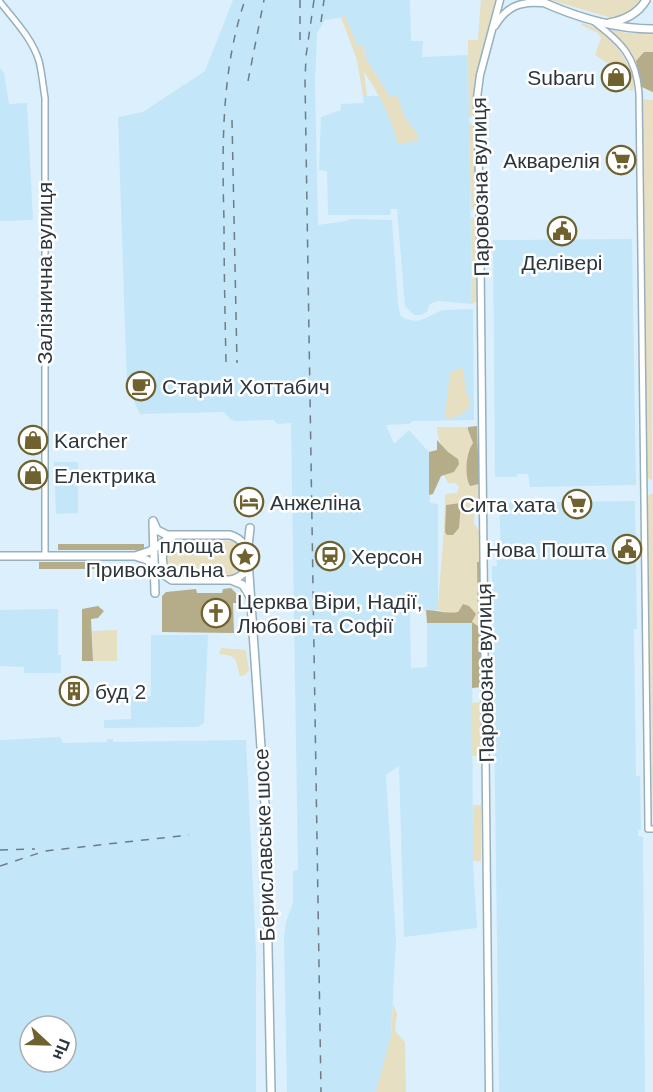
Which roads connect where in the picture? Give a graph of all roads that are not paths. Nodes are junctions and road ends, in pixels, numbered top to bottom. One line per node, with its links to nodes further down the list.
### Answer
1 (500, 0): 8 (main road, Паровозна вулиця)
2 (646, 0): 6 (main road)
3 (0, 2): 13 (street, Залізнична вулиця)
4 (542, 2): 5 (main road); 8 (main road, Паровозна вулиця)
5 (589, 18): 6 (main road); 20 (street)
6 (606, 23): 7 (main road)
7 (653, 29)
8 (490, 40): 22 (main road, Паровозна вулиця)
9 (230, 535): 10 (main road); 15 (main road); 15 (main road, Бериславське шосе)
10 (169, 538): 11 (main road); 11 (main road); 17 (main road)
11 (153, 549): 14 (main road); 16 (main road)
12 (0, 556): 13 (main road)
13 (45, 556): 14 (main road)
14 (135, 556): 16 (main road)
15 (248, 556): 18 (main road); 19 (main road, Бериславське шосе)
16 (153, 565): 17 (main road); 17 (main road)
17 (170, 579): 18 (main road)
18 (231, 580): 19 (main road)
19 (251, 598): 21 (main road, Бериславське шосе)
20 (651, 829)
21 (271, 1092)
22 (489, 1092)

